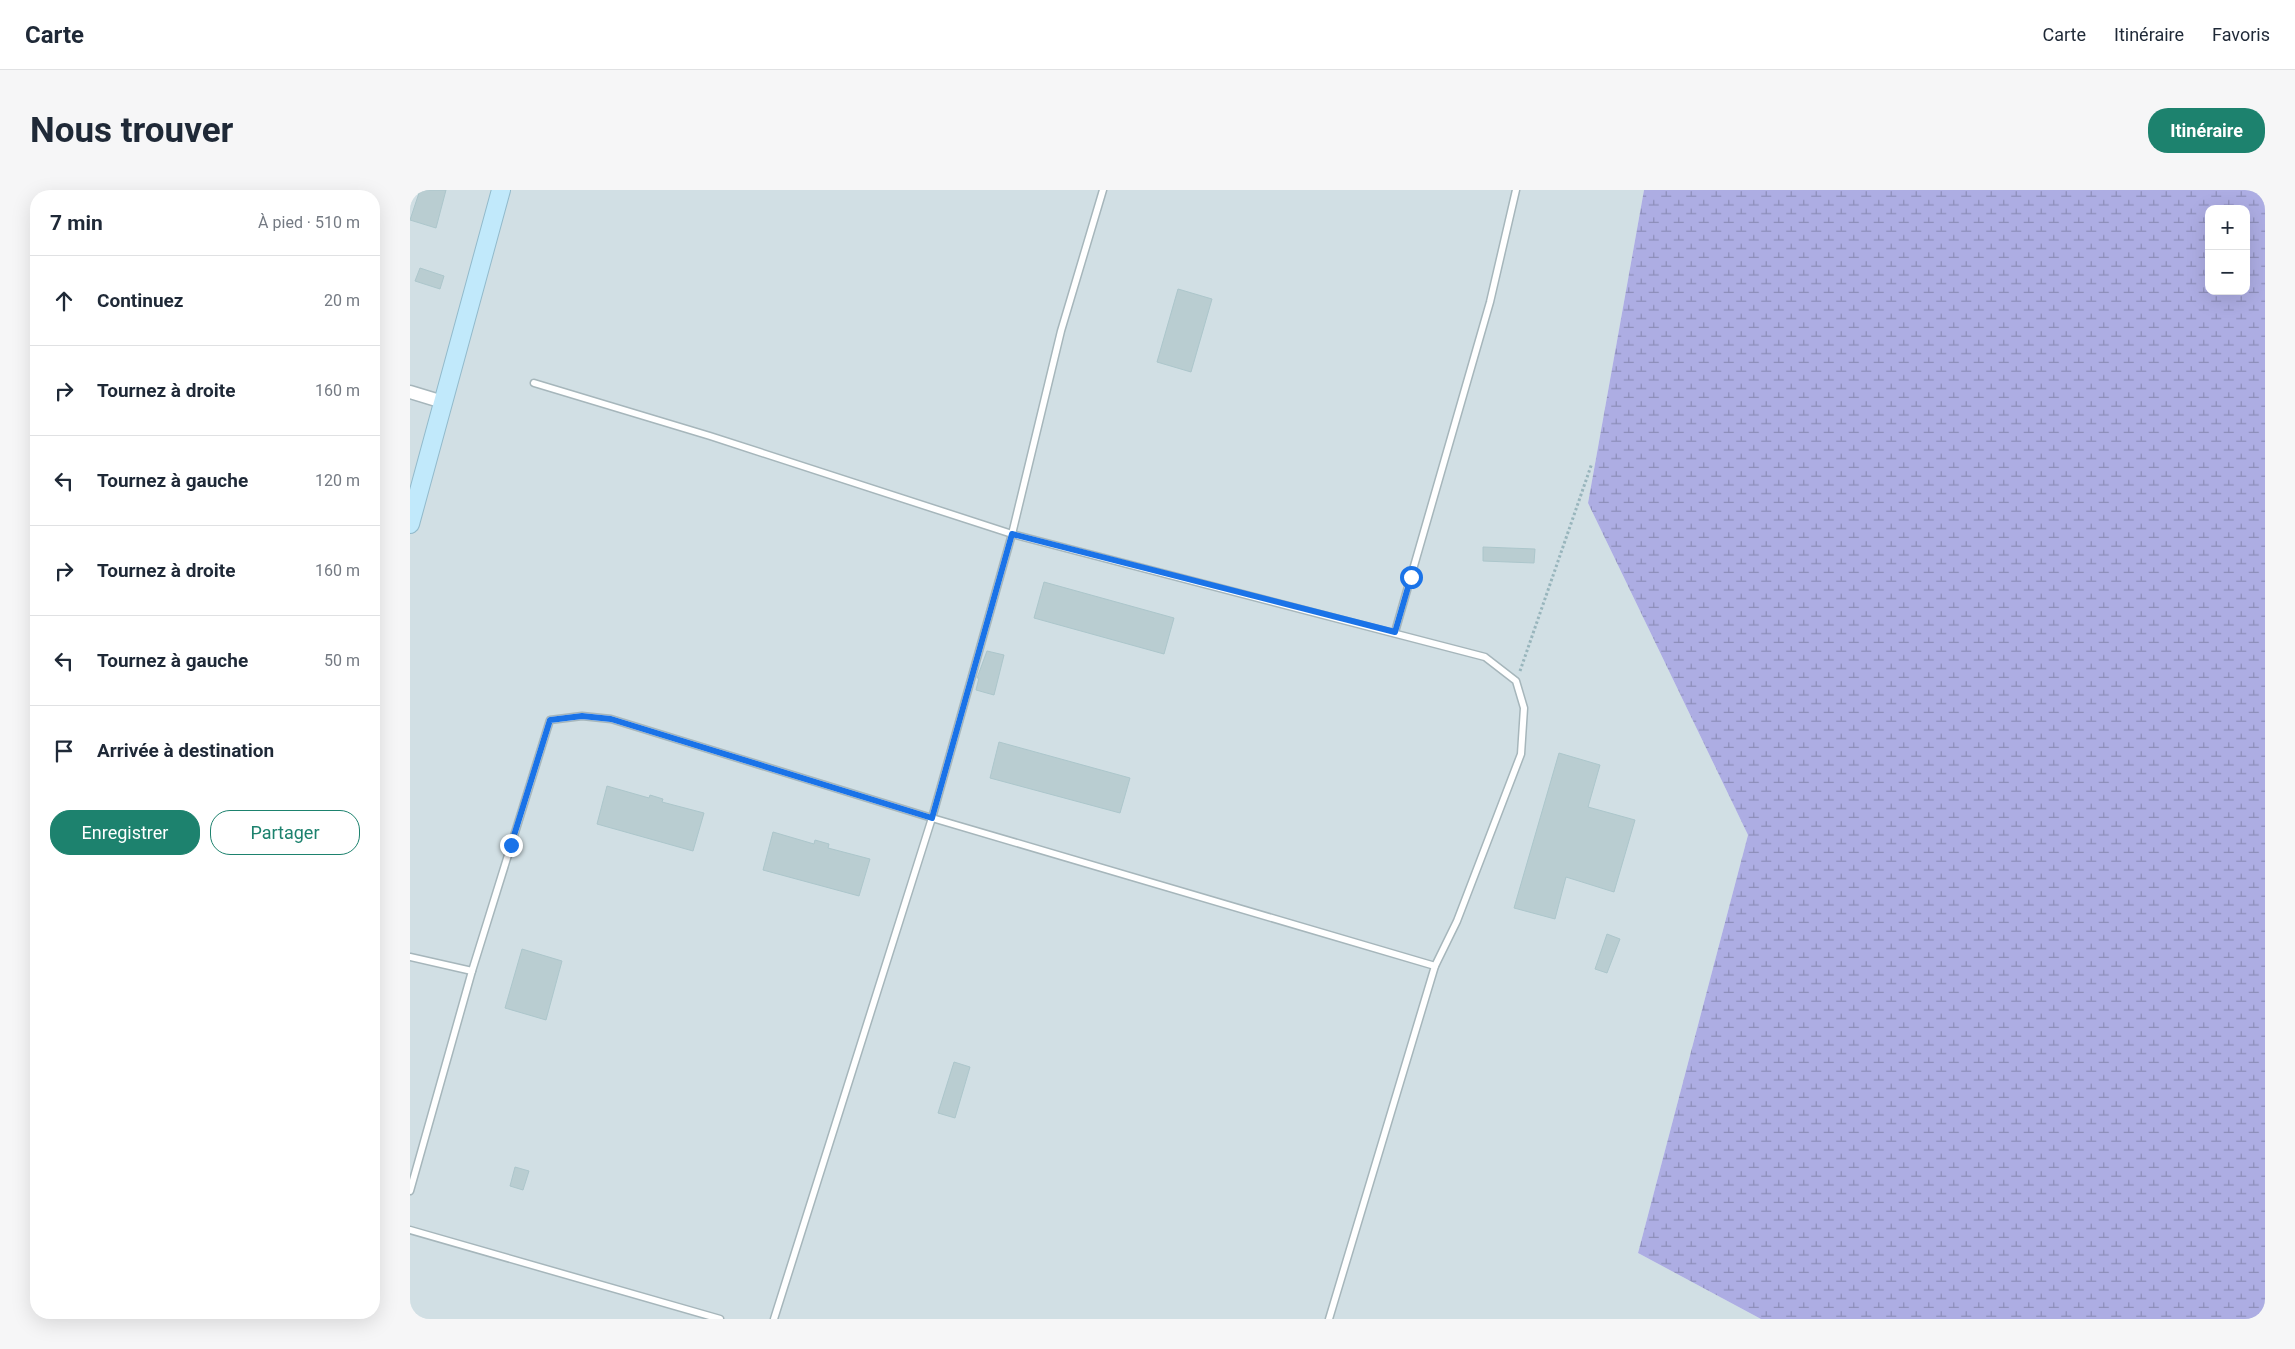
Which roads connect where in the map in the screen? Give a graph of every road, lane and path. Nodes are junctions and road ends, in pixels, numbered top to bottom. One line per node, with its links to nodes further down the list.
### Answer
1 (501, 190): 6 (main road)
2 (1103, 190): 9 (lane)
3 (1516, 190): 10 (lane)
4 (534, 383): 9 (lane)
5 (410, 392): 6 (street)
6 (443, 402): 8 (main road)
7 (1592, 463): 11 (path)
8 (410, 524)
9 (1012, 534): 10 (lane); 12 (lane)
10 (1395, 632): 11 (lane)
11 (1516, 681): 14 (lane)
12 (932, 818): 14 (lane); 15 (lane); 19 (lane)
13 (410, 957): 15 (lane)
14 (1435, 966): 20 (lane)
15 (472, 971): 16 (lane)
16 (410, 1191)
17 (410, 1230): 18 (lane)
18 (720, 1319)
19 (774, 1319)
20 (1329, 1319)

